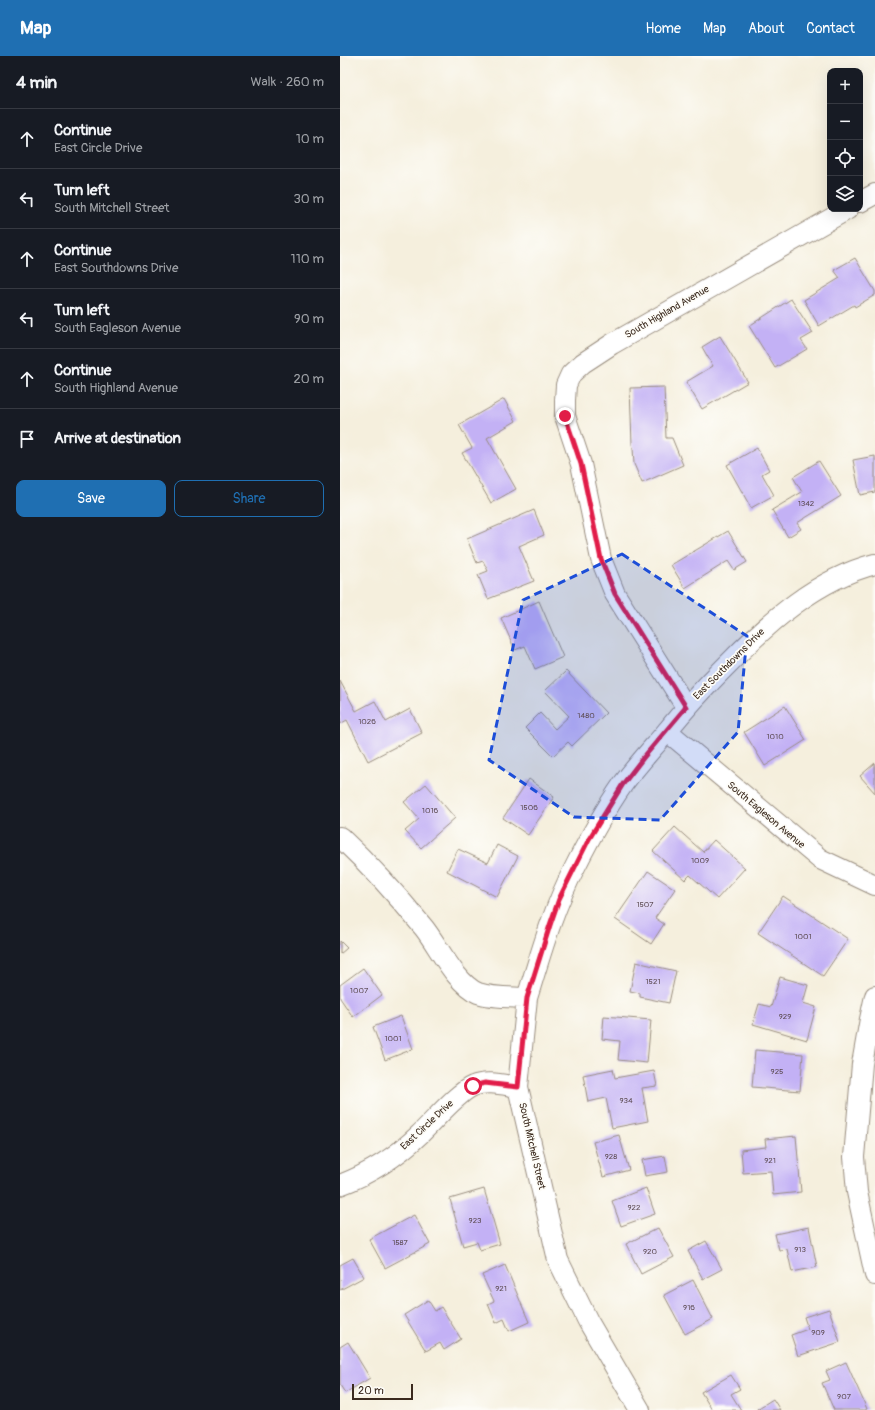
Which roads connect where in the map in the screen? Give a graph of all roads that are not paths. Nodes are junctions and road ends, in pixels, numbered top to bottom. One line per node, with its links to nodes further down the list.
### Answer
1 (875, 194): 2 (street)
2 (863, 200)
3 (843, 212): 5 (street, South Highland Avenue)
4 (875, 564): 5 (street, East Southdowns Drive)
5 (686, 707): 6 (street, East Southdowns Drive)
6 (667, 731): 8 (street, South Eagleson Avenue); 10 (street, East Southdowns Drive)
7 (340, 836): 10 (street)
8 (875, 885)
9 (875, 996): 13 (street)
10 (527, 998): 11 (street, South Mitchell Street)
11 (518, 1087): 12 (street, East Circle Drive); 14 (street, South Mitchell Street)
12 (340, 1185)
13 (875, 1275)
14 (640, 1410)

